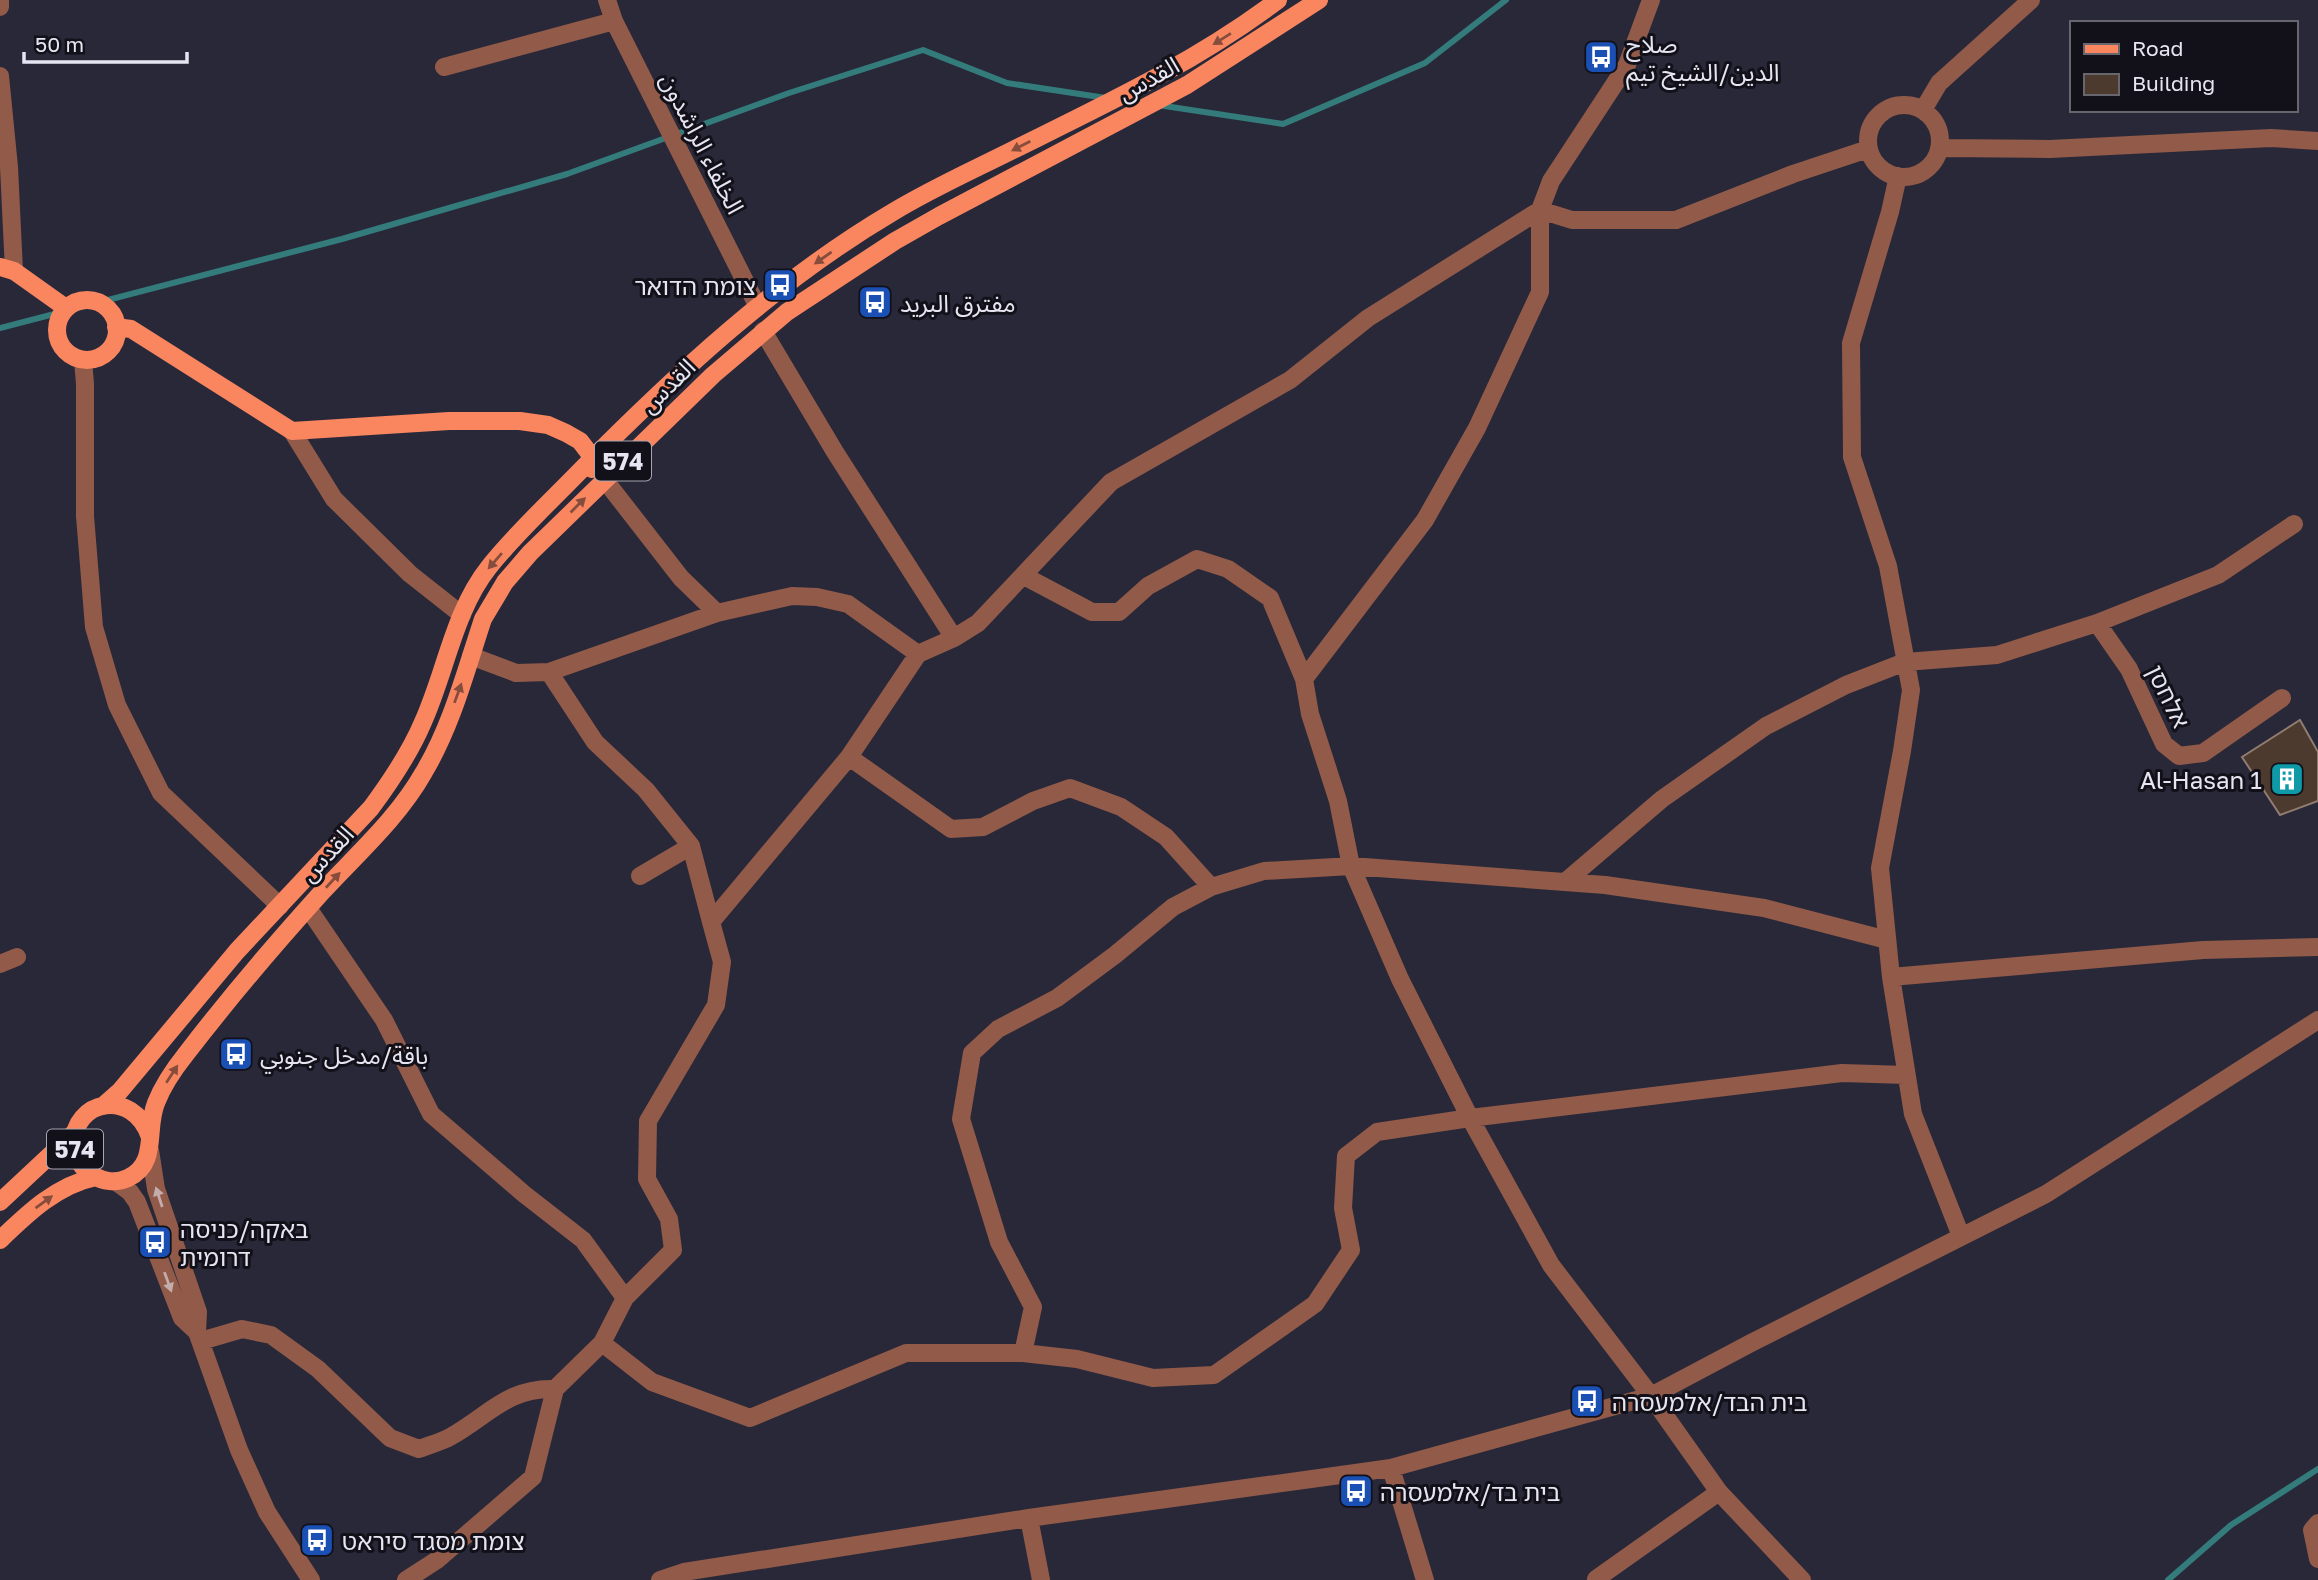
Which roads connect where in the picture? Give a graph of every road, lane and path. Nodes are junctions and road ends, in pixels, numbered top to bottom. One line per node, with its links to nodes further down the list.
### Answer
1 (1, 0): 7 (street)
2 (607, 0): 8 (street, الخلفاء الراشدون)
3 (1278, 0): 18 (main road, القدس / 574, one-way to 18)
4 (1319, 0): 21 (main road, القدس / 574)
5 (1651, 0): 16 (street)
6 (2031, 0): 11 (street)
7 (0, 7)
8 (614, 21): 9 (street); 18 (street, الخلفاء الراشدون)
9 (444, 67)
10 (0, 76): 17 (street)
11 (1923, 110): 13 (street); 14 (street)
12 (2318, 141): 13 (street)
13 (1938, 148): 15 (street)
14 (1868, 149): 15 (street); 16 (street)
15 (1898, 176): 34 (street)
16 (1540, 210): 27 (street); 36 (street)
17 (7, 269): 19 (main road)
18 (758, 307): 21 (main road); 24 (main road, القدس / 574)
19 (66, 308): 20 (main road); 22 (main road)
20 (116, 327): 22 (main road); 23 (main road)
21 (766, 329): 25 (main road, القدس / 574); 31 (street)
22 (83, 360): 44 (street)
23 (292, 431): 24 (main road); 29 (street)
24 (593, 458): 25 (main road); 29 (main road, القدس / 574, one-way to 29)
25 (604, 480): 28 (street); 33 (main road, القدس / 574, one-way to 25)
26 (2294, 524): 30 (street)
27 (1024, 576): 31 (street); 36 (street)
28 (717, 613): 32 (street); 35 (street)
29 (462, 615): 44 (main road, القدس / 574)
30 (2097, 623): 34 (street); 37 (street, אלחסן)
31 (954, 638): 32 (street)
32 (918, 654): 38 (street)
33 (471, 656): 35 (street); 45 (main road, القدس / 574, one-way to 33)
34 (1905, 663): 42 (street); 47 (street)
35 (549, 672): 39 (street)
36 (1304, 679): 40 (street)
37 (2282, 698)
38 (849, 757): 43 (street); 46 (street)
39 (691, 846): 41 (street); 46 (street)
40 (1351, 866): 42 (street); 43 (street); 53 (street)
41 (640, 876)
42 (1565, 882): 47 (street)
43 (1211, 887): 64 (street)
44 (280, 906): 52 (main road, القدس / 574)
45 (308, 908): 55 (main road, القدس / 574, one-way to 45); 61 (street)
46 (711, 922): 61 (street)
47 (1887, 940): 49 (street)
48 (2318, 947): 49 (street)
49 (1891, 977): 51 (street)
50 (2318, 1020): 59 (street)
51 (1906, 1075): 53 (street); 59 (street)
52 (103, 1106): 54 (main road, 574); 55 (main road, 574)
53 (1470, 1118): 64 (street); 66 (street)
54 (76, 1131): 56 (main road, 574); 58 (main road, 574)
55 (150, 1143): 57 (main road, 574); 62 (street, one-way to 55)
56 (96, 1177): 57 (main road, 574); 60 (main road, 574, one-way to 56)
57 (114, 1181): 62 (street, one-way to 62)
58 (0, 1202)
59 (1961, 1236): 66 (street)
60 (0, 1240)
61 (625, 1298): 63 (street)
62 (199, 1337): 65 (street); 73 (street)
63 (602, 1343): 64 (street); 65 (street)
64 (1023, 1353)
65 (555, 1390): 74 (street)
66 (1651, 1396): 67 (street); 68 (street)
67 (1391, 1468): 69 (street); 77 (street)
68 (1719, 1492): 72 (street); 78 (street)
69 (1029, 1518): 75 (street); 76 (street)
70 (2318, 1523): 71 (street)
71 (2318, 1559)
72 (1596, 1579)
73 (311, 1580)
74 (406, 1580)
75 (660, 1580)
76 (1041, 1580)
77 (1425, 1580)
78 (1802, 1580)

